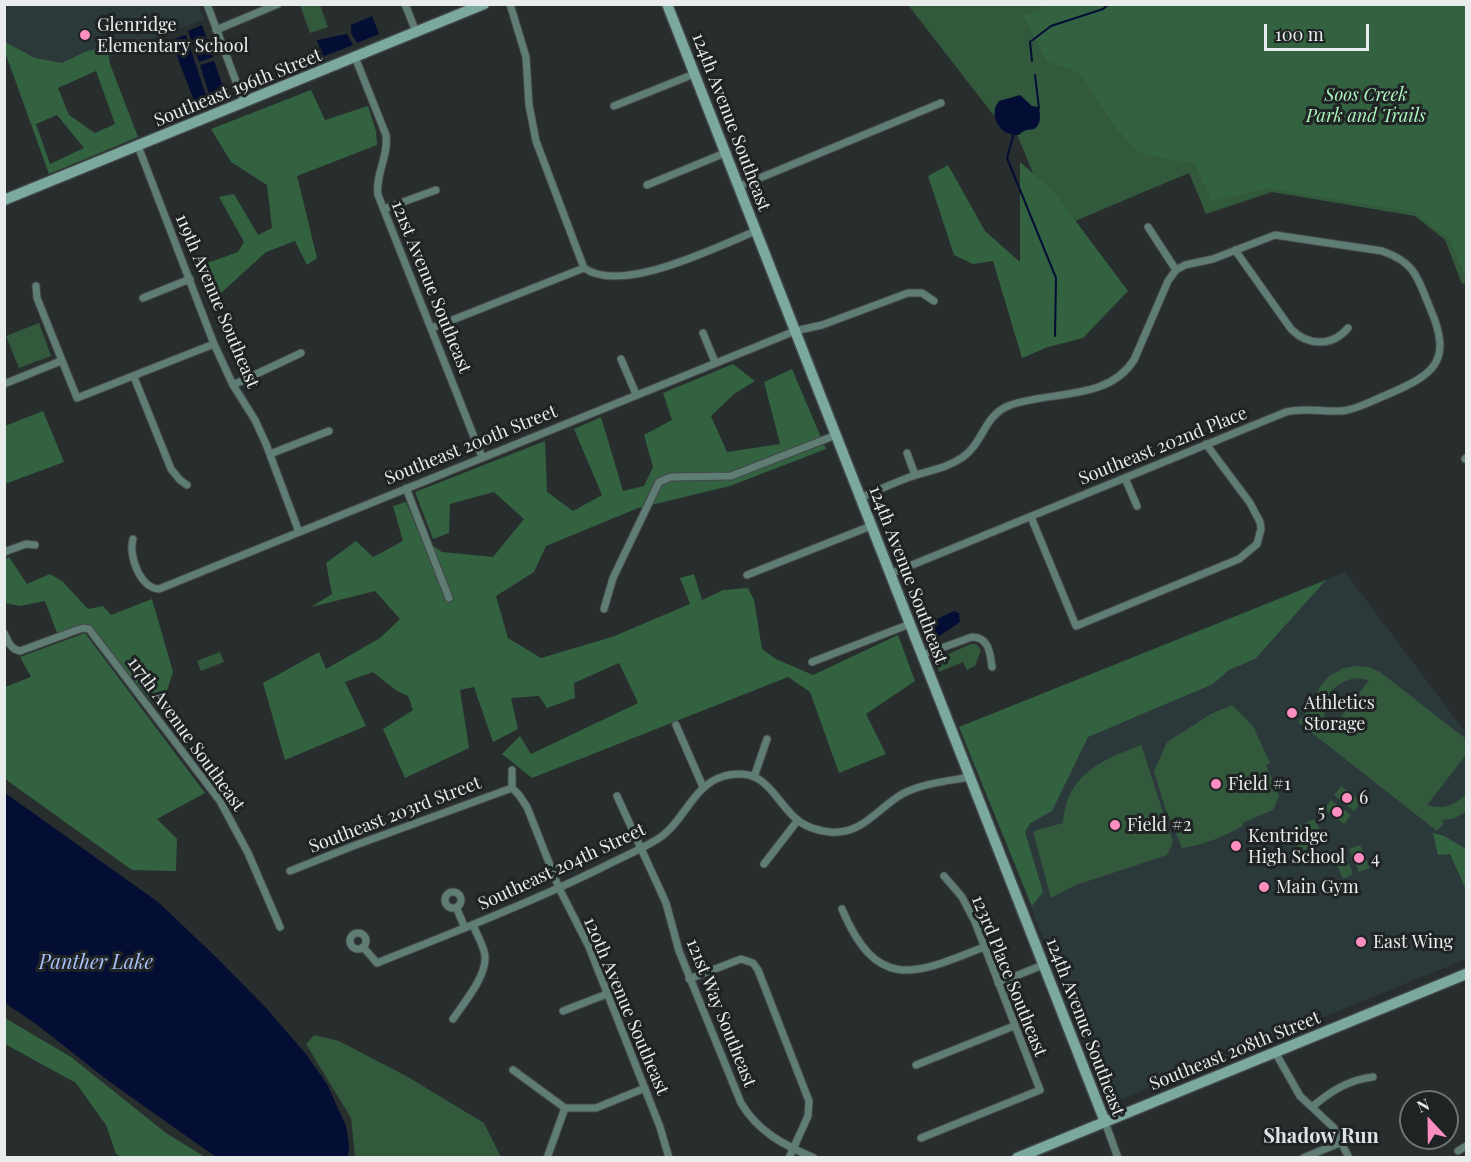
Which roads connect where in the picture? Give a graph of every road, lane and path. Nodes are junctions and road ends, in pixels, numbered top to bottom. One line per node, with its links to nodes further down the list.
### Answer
1 (207, 4): 7 (street)
2 (278, 4): 7 (street)
3 (405, 4): 8 (street)
4 (484, 4): 8 (street, Southeast 196th Street)
5 (510, 4): 24 (street)
6 (667, 4): 10 (street, 124th Avenue Southeast)
7 (216, 30): 11 (street)
8 (416, 32): 9 (street, Southeast 196th Street)
9 (355, 57): 11 (street, Southeast 196th Street); 20 (street, 121st Avenue Southeast)
10 (694, 74): 13 (street); 15 (street, 124th Avenue Southeast)
11 (244, 103): 14 (street, Southeast 196th Street)
12 (941, 103): 17 (street)
13 (614, 106)
14 (138, 146): 19 (street, Southeast 196th Street); 26 (street, 119th Avenue Southeast)
15 (725, 153): 16 (street); 17 (street, 124th Avenue Southeast)
16 (647, 185)
17 (738, 187): 22 (street, 124th Avenue Southeast)
18 (436, 190): 20 (street)
19 (4, 200)
20 (384, 209): 30 (street, 121st Avenue Southeast)
21 (1148, 227): 25 (street)
22 (756, 231): 24 (street); 32 (street, 124th Avenue Southeast)
23 (1235, 250): 25 (street); 31 (street); 45 (street, Southeast 202nd Place)
24 (584, 268): 30 (street)
25 (1176, 270): 49 (street)
26 (190, 279): 28 (street); 34 (street, 119th Avenue Southeast)
27 (36, 286): 37 (street)
28 (143, 298)
29 (934, 301): 32 (street, Southeast 200th Street)
30 (432, 328): 48 (street, 121st Avenue Southeast)
31 (1348, 328)
32 (795, 331): 38 (street, Southeast 200th Street); 44 (street, 124th Avenue Southeast)
33 (703, 333): 38 (street)
34 (214, 344): 39 (street); 41 (street, 119th Avenue Southeast)
35 (301, 353): 41 (street)
36 (621, 359): 42 (street)
37 (61, 361): 39 (street); 40 (street)
38 (715, 362): 42 (street, Southeast 200th Street)
39 (134, 377): 51 (street)
40 (4, 384)
41 (233, 385): 46 (street, 119th Avenue Southeast)
42 (636, 394): 48 (street, Southeast 200th Street)
43 (329, 431): 46 (street)
44 (836, 435): 53 (street, 124th Avenue Southeast); 64 (street)
45 (1206, 444): 50 (street, Southeast 202nd Place); 55 (street)
46 (270, 453): 57 (street, 119th Avenue Southeast)
47 (907, 453): 49 (street)
48 (482, 457): 52 (street, Southeast 200th Street)
49 (915, 475): 53 (street)
50 (1125, 478): 54 (street); 55 (street, Southeast 202nd Place)
51 (188, 485)
52 (406, 488): 57 (street, Southeast 200th Street); 63 (street)
53 (860, 498): 56 (street, 124th Avenue Southeast)
54 (1137, 506)
55 (1031, 517): 61 (street, Southeast 202nd Place)
56 (871, 526): 61 (street, 124th Avenue Southeast); 62 (street)
57 (299, 532): 58 (street, Southeast 200th Street)
58 (133, 539)
59 (35, 545): 60 (street)
60 (4, 552)
61 (890, 574): 65 (street, 124th Avenue Southeast)
62 (747, 575)
63 (449, 598)
64 (604, 609)
65 (910, 624): 67 (street, 124th Avenue Southeast); 68 (street)
66 (4, 633): 87 (street, 117th Avenue Southeast)
67 (922, 655): 69 (street); 74 (street, 124th Avenue Southeast)
68 (812, 662)
69 (992, 667)
70 (676, 725): 75 (street)
71 (767, 739): 73 (street)
72 (512, 770): 76 (street)
73 (754, 777): 75 (street); 78 (street)
74 (970, 777): 78 (street); 91 (street, 124th Avenue Southeast)
75 (703, 787): 79 (street, Southeast 204th Street)
76 (512, 788): 81 (street, Southeast 203rd Street); 83 (street, 120th Avenue Southeast)
77 (617, 796): 79 (street, 121st Way Southeast)
78 (798, 820): 80 (street)
79 (641, 848): 83 (street, Southeast 204th Street); 93 (street, 121st Way Southeast)
80 (764, 864)
81 (290, 871)
82 (944, 876): 90 (street, 123rd Place Southeast)
83 (559, 888): 86 (street, Southeast 204th Street); 95 (street, 120th Avenue Southeast)
84 (456, 907): 88 (street, Southeast 204th Street)
85 (843, 909): 90 (street)
86 (473, 925): 88 (street, Southeast 204th Street); 97 (street)
87 (280, 927)
88 (465, 928): 89 (street, Southeast 204th Street)
89 (363, 947)
90 (984, 947): 94 (street, 123rd Place Southeast)
91 (1043, 965): 94 (street); 106 (street, 124th Avenue Southeast)
92 (1467, 974): 99 (street, Southeast 208th Street)
93 (689, 978): 110 (street, 121st Way Southeast); 110 (street)
94 (998, 983): 98 (street, 123rd Place Southeast)
95 (607, 994): 96 (street); 103 (street, 120th Avenue Southeast)
96 (563, 1011)
97 (453, 1019)
98 (1014, 1026): 100 (street); 107 (street, 123rd Place Southeast)
99 (1275, 1052): 104 (street); 106 (street, Southeast 208th Street)
100 (916, 1065)
101 (513, 1070): 105 (street)
102 (1373, 1077): 104 (street)
103 (645, 1088): 105 (street); 113 (street, 120th Avenue Southeast)
104 (1312, 1107): 108 (street)
105 (565, 1108): 112 (street)
106 (1105, 1122): 116 (street, Southeast 208th Street); 117 (street, 124th Avenue Southeast)
107 (921, 1138)
108 (1342, 1142): 118 (street); 119 (street)
109 (1467, 1146): 111 (street)
110 (793, 1148): 114 (street); 115 (street, 121st Way Southeast)
111 (1458, 1151)
112 (546, 1158)
113 (669, 1158)
114 (789, 1158)
115 (814, 1158)
116 (1017, 1158)
117 (1118, 1158)
118 (1303, 1158)
119 (1349, 1158)

